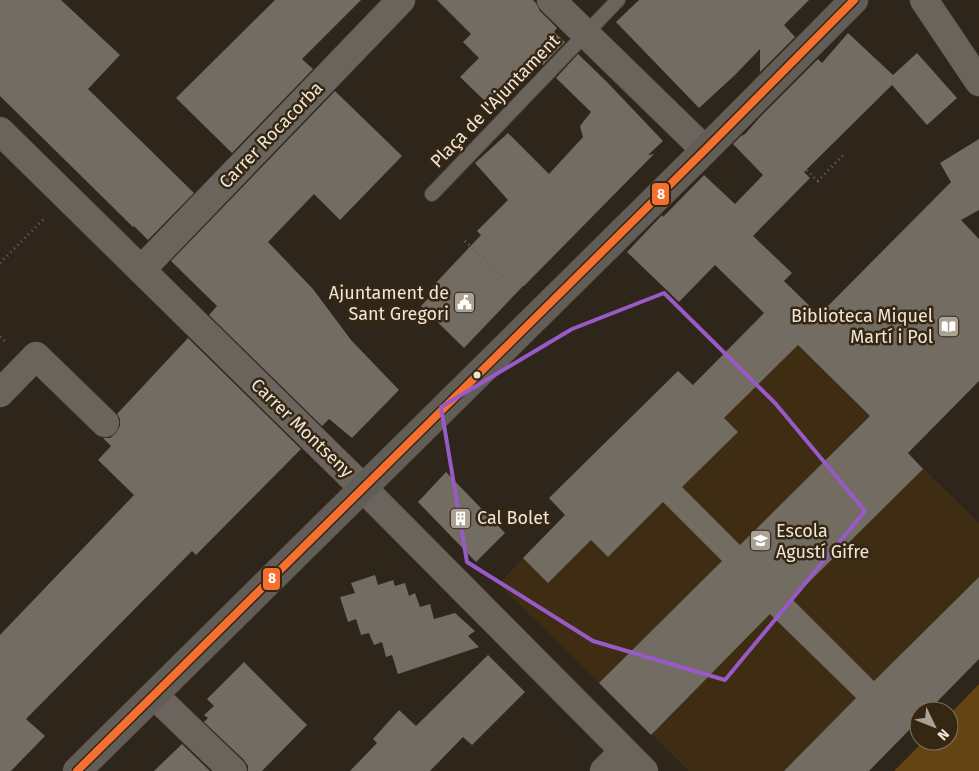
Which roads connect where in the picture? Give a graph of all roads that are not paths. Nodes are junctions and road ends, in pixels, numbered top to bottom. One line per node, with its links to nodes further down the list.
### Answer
1 (401, 0): 11 (street, Carrer Rocacorba)
2 (551, 0): 6 (street)
3 (618, 0): 6 (lane, Plaça de l'Ajuntament)
4 (854, 0): 9 (main road)
5 (924, 0): 7 (street)
6 (585, 34): 9 (street); 10 (lane, Plaça de l'Ajuntament)
7 (979, 82)
8 (0, 131): 11 (street, Carrer Montseny)
9 (705, 150): 14 (main road)
10 (432, 194)
11 (141, 270): 14 (street, Carrer Montseny)
12 (0, 393): 13 (street)
13 (105, 423)
14 (363, 488): 15 (main road); 16 (street, Carrer Montseny)
15 (154, 695): 17 (main road); 18 (street)
16 (624, 751): 19 (street); 20 (street, Carrer Montseny)
17 (77, 771)
18 (233, 771)
19 (604, 771)
20 (644, 771)

